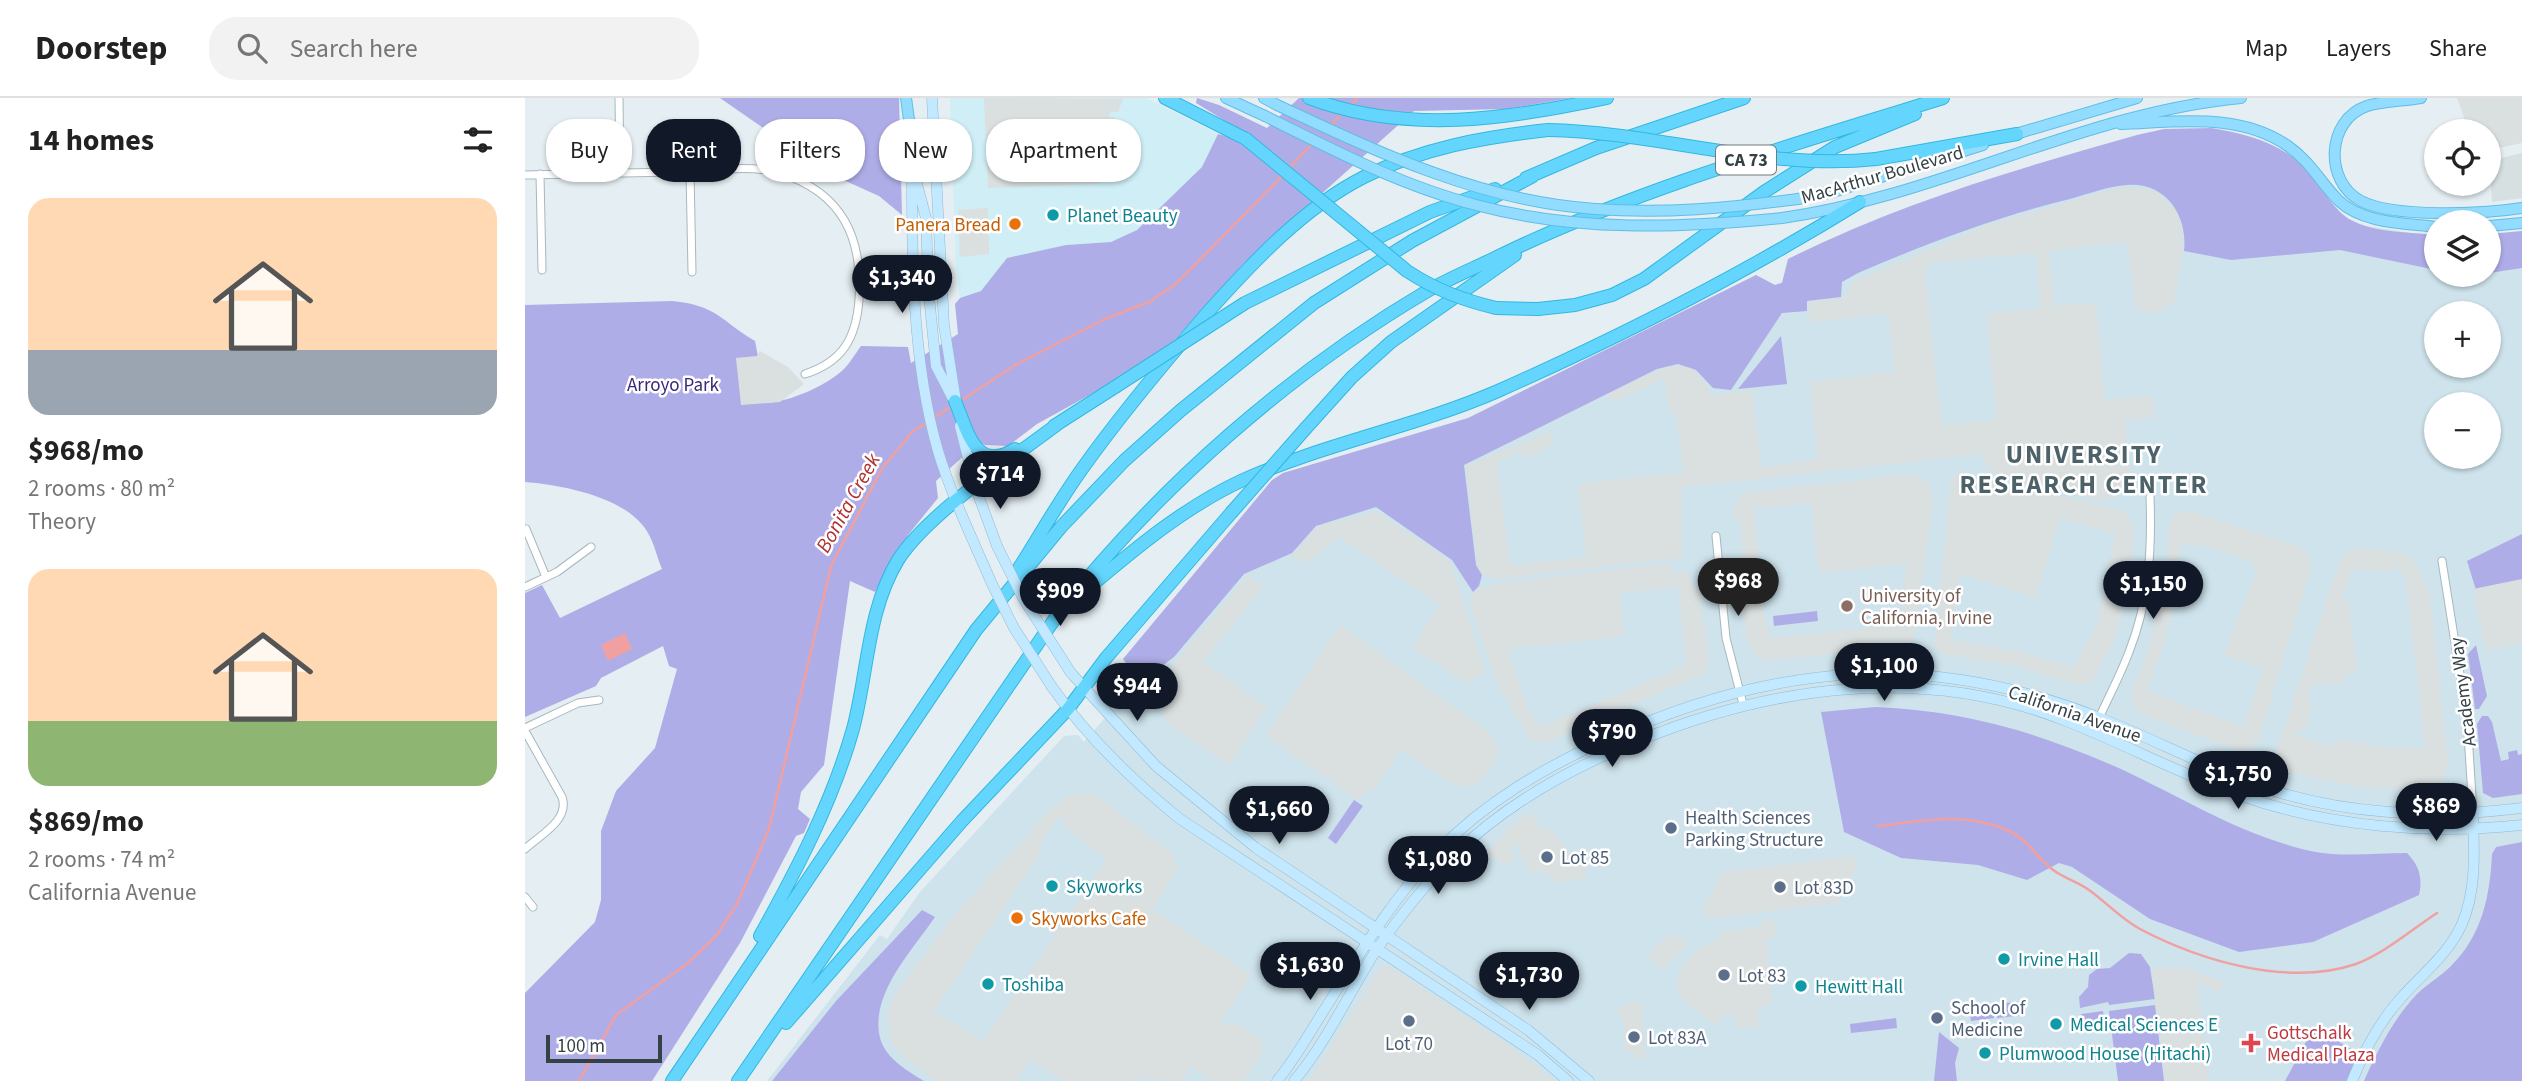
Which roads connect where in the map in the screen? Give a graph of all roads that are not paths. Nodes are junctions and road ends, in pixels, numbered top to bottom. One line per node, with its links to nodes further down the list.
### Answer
1 (619, 98): 16 (street)
2 (906, 98): 17 (main road)
3 (912, 98): 18 (street)
4 (932, 98): 39 (street)
5 (1165, 98): 12 (highway, bridge)
6 (1226, 98): 29 (main road, MacArthur Boulevard, bridge)
7 (1264, 98): 20 (main road, MacArthur Boulevard, bridge)
8 (1309, 98): 9 (highway)
9 (1607, 98)
10 (1744, 98): 25 (highway)
11 (1943, 98): 34 (highway, CA 73)
12 (1956, 98)
13 (2137, 98): 20 (main road, MacArthur Boulevard)
14 (2241, 98): 19 (main road, MacArthur Boulevard)
15 (2421, 98): 30 (main road)
16 (619, 119)
17 (909, 119)
18 (912, 119)
19 (2101, 125): 29 (main road, MacArthur Boulevard); 33 (main road)
20 (2017, 134): 53 (highway, bridge)
21 (741, 172): 38 (street)
22 (525, 174): 23 (street)
23 (540, 174): 24 (street); 35 (street)
24 (546, 174)
25 (1533, 176): 42 (highway, bridge); 53 (highway)
26 (690, 182): 36 (street)
27 (912, 182): 37 (street)
28 (916, 182): 39 (street)
29 (1860, 202): 52 (highway)
30 (2522, 208)
31 (2522, 223): 32 (main road)
32 (2501, 225)
33 (2424, 226)
34 (1551, 231): 52 (highway); 54 (highway, bridge)
35 (542, 270)
36 (692, 272)
37 (916, 281): 38 (street); 39 (street); 41 (street); 45 (street)
38 (860, 283): 40 (street)
39 (942, 284): 41 (street)
40 (805, 374)
41 (955, 401): 42 (highway); 43 (street)
42 (1059, 423): 43 (highway)
43 (975, 486): 45 (highway); 54 (street, bridge)
44 (2150, 497): 59 (street)
45 (956, 503): 58 (street, bridge); 73 (highway)
46 (526, 529): 50 (street)
47 (1716, 536): 55 (street)
48 (591, 547): 50 (street)
49 (2442, 561): 63 (street, Academy Way)
50 (546, 577): 51 (street)
51 (525, 587)
52 (1058, 614): 74 (highway)
53 (988, 615): 73 (highway)
54 (1084, 688): 58 (highway); 69 (street)
55 (1739, 691): 57 (street); 59 (street, California Avenue); 69 (street, California Avenue)
56 (599, 700): 60 (street)
57 (1743, 704): 61 (street, California Avenue); 70 (street, California Avenue)
58 (1068, 709): 71 (street); 74 (highway)
59 (2099, 718): 61 (street); 63 (street, California Avenue)
60 (525, 730): 66 (street)
61 (2093, 732): 65 (street, California Avenue)
62 (2522, 808): 63 (street, California Avenue)
63 (2473, 813): 65 (street, Academy Way)
64 (2522, 825): 65 (street, California Avenue)
65 (2474, 829): 81 (street, Academy Way)
66 (525, 849)
67 (525, 897): 68 (street)
68 (533, 907)
69 (1375, 930): 70 (street); 71 (street, California Avenue)
70 (1386, 938): 72 (street, California Avenue); 80 (street)
71 (1367, 942): 72 (street); 77 (street, California Avenue)
72 (1377, 949): 78 (street, California Avenue); 79 (street)
73 (722, 1006): 75 (highway)
74 (751, 1062): 76 (highway)
75 (672, 1081)
76 (739, 1081)
77 (1277, 1081)
78 (1294, 1081)
79 (1568, 1081)
80 (1589, 1081)
81 (2353, 1081)

